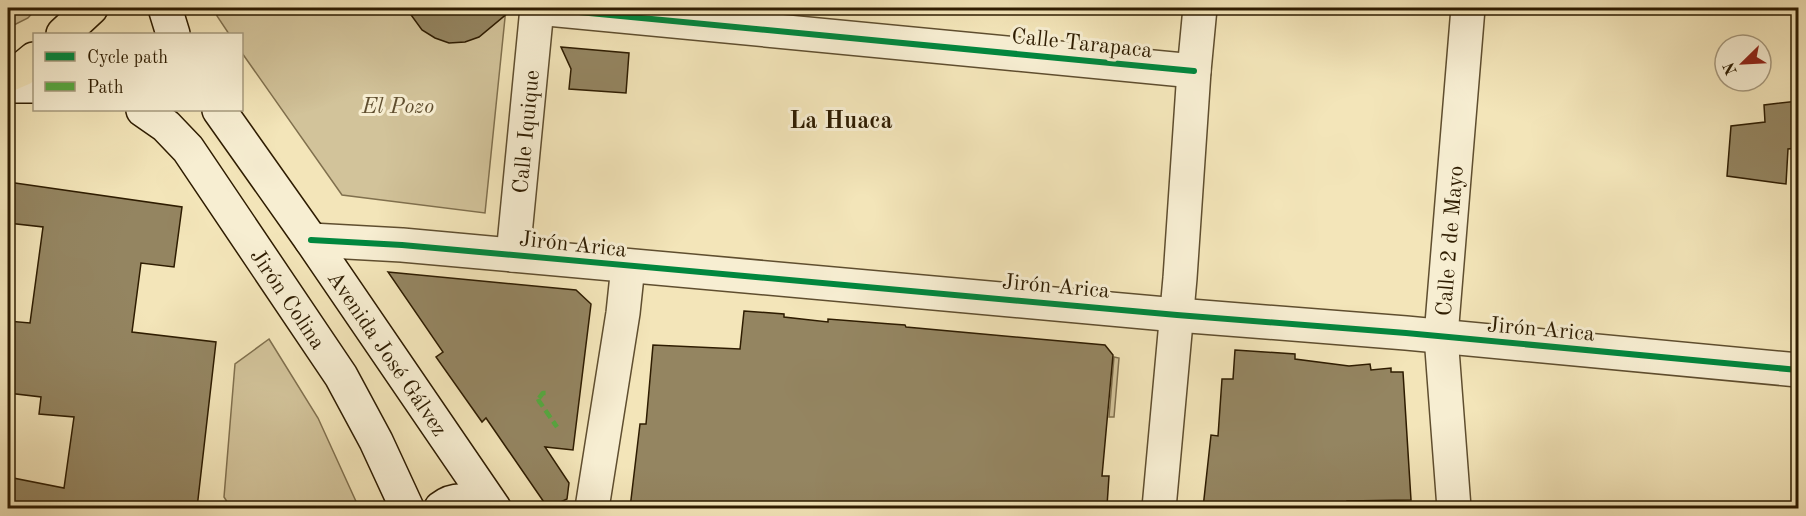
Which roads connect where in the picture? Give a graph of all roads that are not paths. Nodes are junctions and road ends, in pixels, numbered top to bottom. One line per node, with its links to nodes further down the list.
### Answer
1 (91, 8): 6 (main road)
2 (165, 8): 7 (street)
3 (537, 8): 9 (street, Calle Tarapaca); 16 (street, Calle Iquique)
4 (1200, 8): 9 (street)
5 (1468, 8): 19 (street, Calle 2 de Mayo)
6 (64, 33)
7 (173, 33)
8 (33, 60): 10 (main road)
9 (1194, 71): 18 (street)
10 (8, 75)
11 (8, 86): 12 (street)
12 (33, 87)
13 (144, 111): 21 (street, Jirón Colina)
14 (220, 111): 15 (street, Avenida José Gálvez)
15 (311, 240): 16 (street, Jirón Arica); 23 (street, Avenida José Gálvez)
16 (513, 255): 17 (street, Jirón Arica)
17 (628, 266): 18 (street, Jirón Arica); 24 (street)
18 (1177, 315): 19 (street, Jirón Arica); 25 (street)
19 (1441, 336): 20 (street, Jirón Arica); 26 (street, Calle 2 de Mayo)
20 (1798, 370)
21 (407, 508)
22 (441, 508): 23 (street)
23 (493, 508)
24 (592, 508)
25 (1159, 508)
26 (1454, 508)

